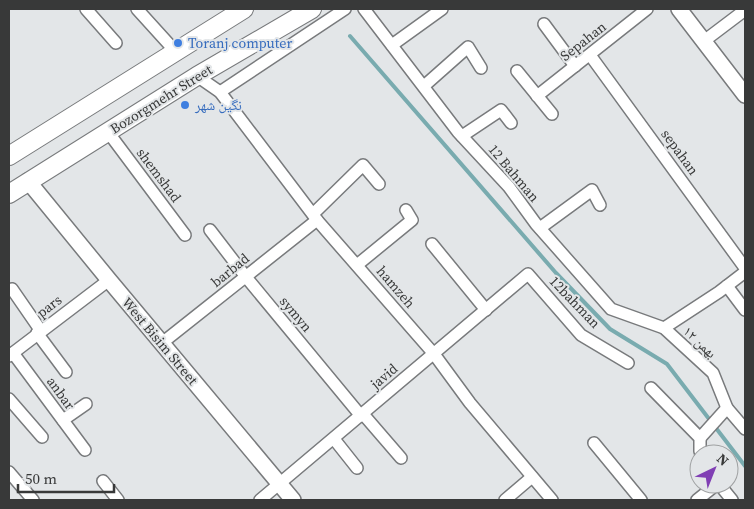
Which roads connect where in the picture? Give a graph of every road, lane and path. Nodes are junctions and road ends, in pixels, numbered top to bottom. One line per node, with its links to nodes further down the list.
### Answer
1 (86, 9): 13 (street)
2 (137, 9): 15 (street)
3 (244, 9): 15 (main road)
4 (312, 9): 20 (main road, Bozorgmehr Street)
5 (345, 9): 22 (street)
6 (364, 9): 14 (street, 12 Bahman)
7 (442, 9): 14 (street)
8 (648, 9): 16 (street, Sepahan)
9 (679, 9): 12 (street)
10 (745, 10): 12 (street)
11 (544, 24): 17 (street)
12 (704, 41): 23 (street)
13 (116, 43)
14 (392, 45): 21 (street, 12 Bahman)
15 (176, 52): 29 (main road)
16 (590, 55): 17 (street, Sepahan); 42 (street, sepahan)
17 (575, 66): 24 (street, Sepahan)
18 (481, 68): 21 (street)
19 (517, 71): 24 (street)
20 (197, 76): 22 (street, hamzeh); 27 (main road, Bozorgmehr Street)
21 (424, 86): 28 (street, 12 Bahman)
22 (220, 92): 36 (street, hamzeh)
23 (745, 95)
24 (537, 96): 25 (street)
25 (552, 114)
26 (511, 123): 28 (street)
27 (108, 132): 30 (main road, Bozorgmehr Street); 39 (street, shemshad)
28 (462, 136): 37 (street, 12 Bahman)
29 (9, 156)
30 (28, 181): 32 (main road, Bozorgmehr Street); 33 (main road); 46 (street, West Bisim Street)
31 (379, 184): 36 (street, barbad)
32 (9, 188)
33 (9, 194)
34 (600, 205): 37 (street)
35 (406, 210): 41 (street)
36 (315, 217): 41 (street, hamzeh); 45 (street, barbad)
37 (540, 228): 51 (street, 12 Bahman)
38 (210, 230): 45 (street, symyn)
39 (185, 235)
40 (432, 244): 49 (street)
41 (357, 265): 55 (street, hamzeh)
42 (745, 268)
43 (745, 272): 47 (street)
44 (528, 274): 49 (street, javid); 56 (street, 12bahman)
45 (246, 277): 53 (street, barbad); 62 (street, symyn)
46 (109, 280): 52 (street, pars); 53 (street, West Bisim Street)
47 (727, 286): 50 (street); 51 (street)
48 (12, 289): 52 (street)
49 (486, 310): 55 (street, javid)
50 (745, 310)
51 (664, 328): 61 (street, ۱۲ بهمن)
52 (39, 332): 54 (street, pars); 57 (street)
53 (162, 343): 76 (street, West Bisim Street)
54 (11, 354): 63 (street, anbar)
55 (434, 354): 62 (street, javid); 74 (street, hamzeh)
56 (628, 363)
57 (66, 372)
58 (651, 388): 66 (street)
59 (9, 399): 65 (street)
60 (86, 404): 63 (street)
61 (727, 408): 64 (street, ۱۲ بهمن); 66 (street)
62 (362, 415): 67 (street, javid); 71 (street, symyn)
63 (63, 420): 70 (street, anbar)
64 (745, 429)
65 (42, 437)
66 (700, 438): 69 (street)
67 (334, 439): 72 (street); 76 (street, javid)
68 (594, 443): 83 (street)
69 (700, 444)
70 (85, 450)
71 (401, 458)
72 (358, 468)
73 (9, 472): 77 (street)
74 (532, 476): 81 (street); 82 (street, hamzeh)
75 (103, 481): 78 (street)
76 (280, 484): 79 (street, javid); 80 (street, West Bisim Street)
77 (33, 500)
78 (118, 500)
79 (260, 500)
80 (293, 500)
81 (505, 500)
82 (552, 500)
83 (641, 500)

